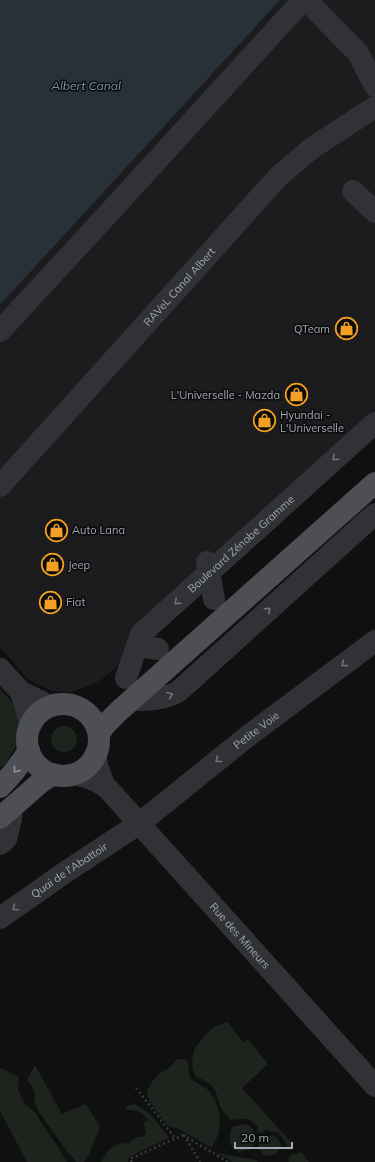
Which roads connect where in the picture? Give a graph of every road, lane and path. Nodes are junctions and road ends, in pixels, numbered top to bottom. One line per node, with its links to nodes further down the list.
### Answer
1 (304, 0): 2 (street); 6 (street)
2 (375, 86)
3 (375, 107): 9 (street, RAVeL Canal Albert)
4 (353, 191): 5 (street)
5 (375, 212)
6 (0, 331)
7 (366, 433): 11 (street, Boulevard Zénobe Gramme, one-way to 11)
8 (375, 483): 19 (main road)
9 (0, 486)
10 (375, 514): 19 (street, one-way to 10)
11 (208, 567): 12 (street); 14 (street, Boulevard Zénobe Gramme, one-way to 14)
12 (214, 599)
13 (375, 641): 30 (street, Petite Voie, one-way to 30)
14 (137, 646): 15 (street); 17 (street, Boulevard Zénobe Gramme)
15 (158, 649)
16 (0, 669): 18 (street)
17 (126, 678)
18 (21, 692): 20 (street); 21 (street)
19 (132, 700): 22 (main road)
20 (50, 706): 21 (main road); 22 (main road)
21 (31, 725): 23 (main road)
22 (99, 734): 24 (main road)
23 (29, 750): 25 (main road); 28 (main road, one-way to 28)
24 (95, 756): 26 (main road); 27 (street, Rue des Mineurs)
25 (53, 774): 26 (main road); 29 (main road)
26 (75, 774): 27 (street, Rue des Mineurs)
27 (104, 785): 30 (street, Rue des Mineurs)
28 (1, 786)
29 (6, 812): 31 (street)
30 (140, 823): 32 (street, Quai de l'Abattoir, one-way to 32); 33 (street, Rue des Mineurs)
31 (0, 844)
32 (0, 918)
33 (375, 1086)
34 (136, 1088): 36 (path)
35 (183, 1134): 36 (path); 38 (path); 39 (path)
36 (176, 1138): 37 (path)
37 (132, 1162)
38 (200, 1162)
39 (228, 1162)

